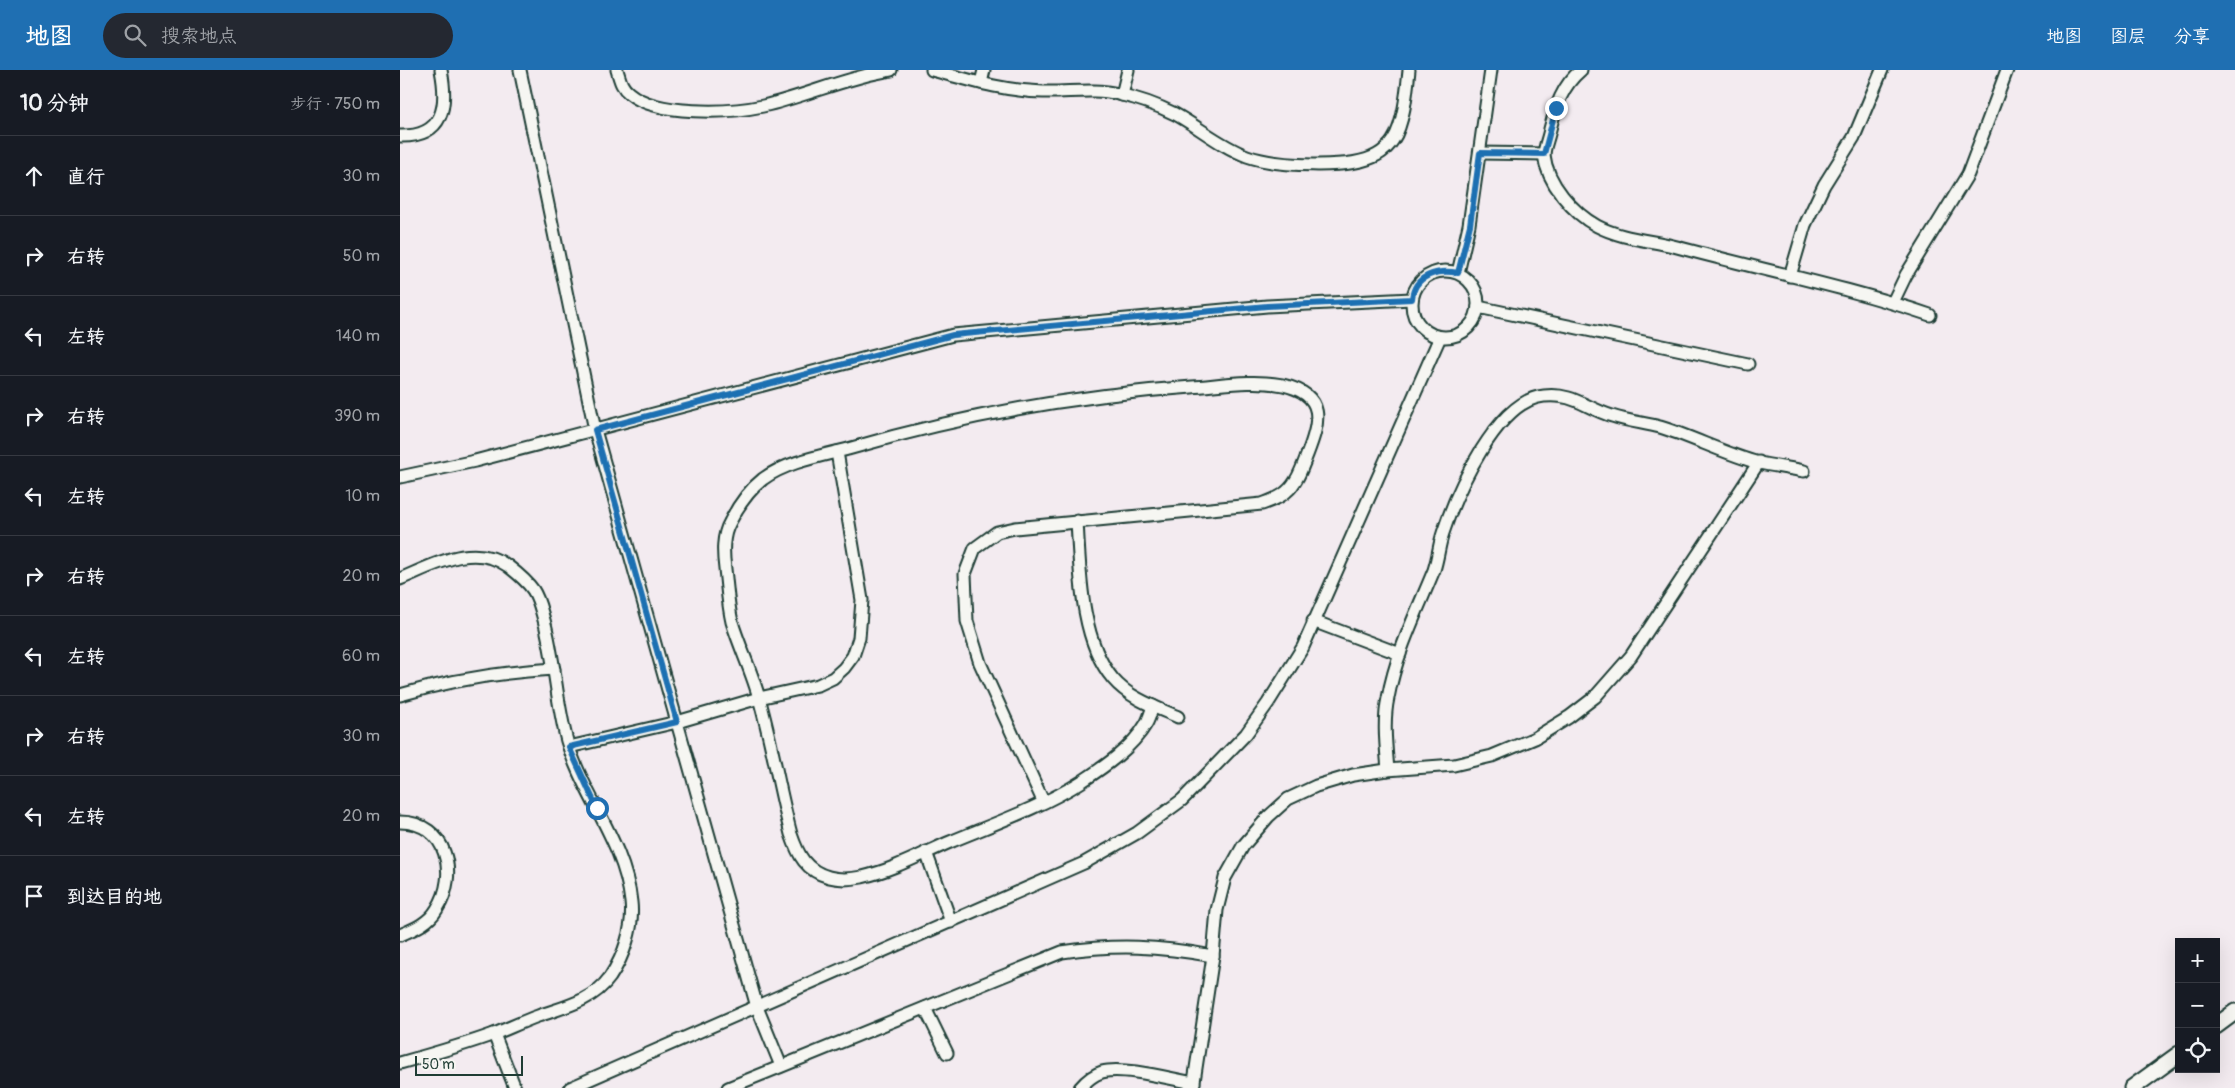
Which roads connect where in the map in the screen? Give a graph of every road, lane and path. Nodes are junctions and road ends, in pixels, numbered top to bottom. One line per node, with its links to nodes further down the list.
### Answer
1 (441, 70): 16 (street)
2 (520, 70): 27 (street)
3 (617, 70): 13 (street)
4 (891, 70): 13 (street)
5 (932, 70): 14 (street)
6 (984, 70): 14 (street)
7 (1128, 70): 15 (street)
8 (1409, 70): 15 (street)
9 (1491, 70): 17 (street)
10 (1581, 70): 18 (street)
11 (1882, 70): 20 (street)
12 (2007, 70): 22 (street)
13 (872, 72)
14 (980, 83): 15 (street)
15 (1122, 95)
16 (400, 136)
17 (1480, 153): 18 (street); 19 (street)
18 (1544, 154): 20 (street)
19 (1458, 273): 21 (street); 23 (street)
20 (1790, 276): 22 (street)
21 (1412, 299): 25 (street); 27 (street)
22 (1893, 302): 24 (street)
23 (1478, 308): 25 (street); 26 (street)
24 (1930, 315)
25 (1440, 337): 34 (street)
26 (1748, 364)
27 (595, 430): 31 (street); 41 (street)
28 (837, 452): 32 (street); 38 (street); 38 (street)
29 (1758, 462): 30 (street); 35 (street); 43 (street)
30 (1804, 471)
31 (400, 477)
32 (1076, 522): 39 (street); 44 (street)
33 (400, 579): 36 (street)
34 (1313, 621): 35 (street); 47 (street)
35 (1400, 654): 43 (street)
36 (554, 669): 37 (street); 42 (street)
37 (400, 695)
38 (760, 698): 41 (street); 46 (street)
39 (1153, 706): 40 (street); 44 (street)
40 (1178, 717)
41 (677, 722): 42 (street); 50 (street)
42 (569, 747): 54 (street)
43 (1388, 770): 49 (street)
44 (1043, 801): 46 (street)
45 (400, 822): 48 (street)
46 (926, 852): 47 (street)
47 (951, 922): 50 (street)
48 (400, 935)
49 (1213, 956): 51 (street); 59 (street)
50 (757, 1007): 58 (street); 61 (street)
51 (925, 1008): 55 (street); 58 (street)
52 (2235, 1012): 53 (main road)
53 (2220, 1023)
54 (494, 1034): 57 (street); 60 (street)
55 (947, 1053)
56 (2175, 1057): 64 (main road)
57 (400, 1063)
58 (782, 1066): 62 (street)
59 (1194, 1085): 63 (street)
60 (515, 1088)
61 (570, 1088)
62 (728, 1088)
63 (1080, 1088)
64 (2132, 1088)

